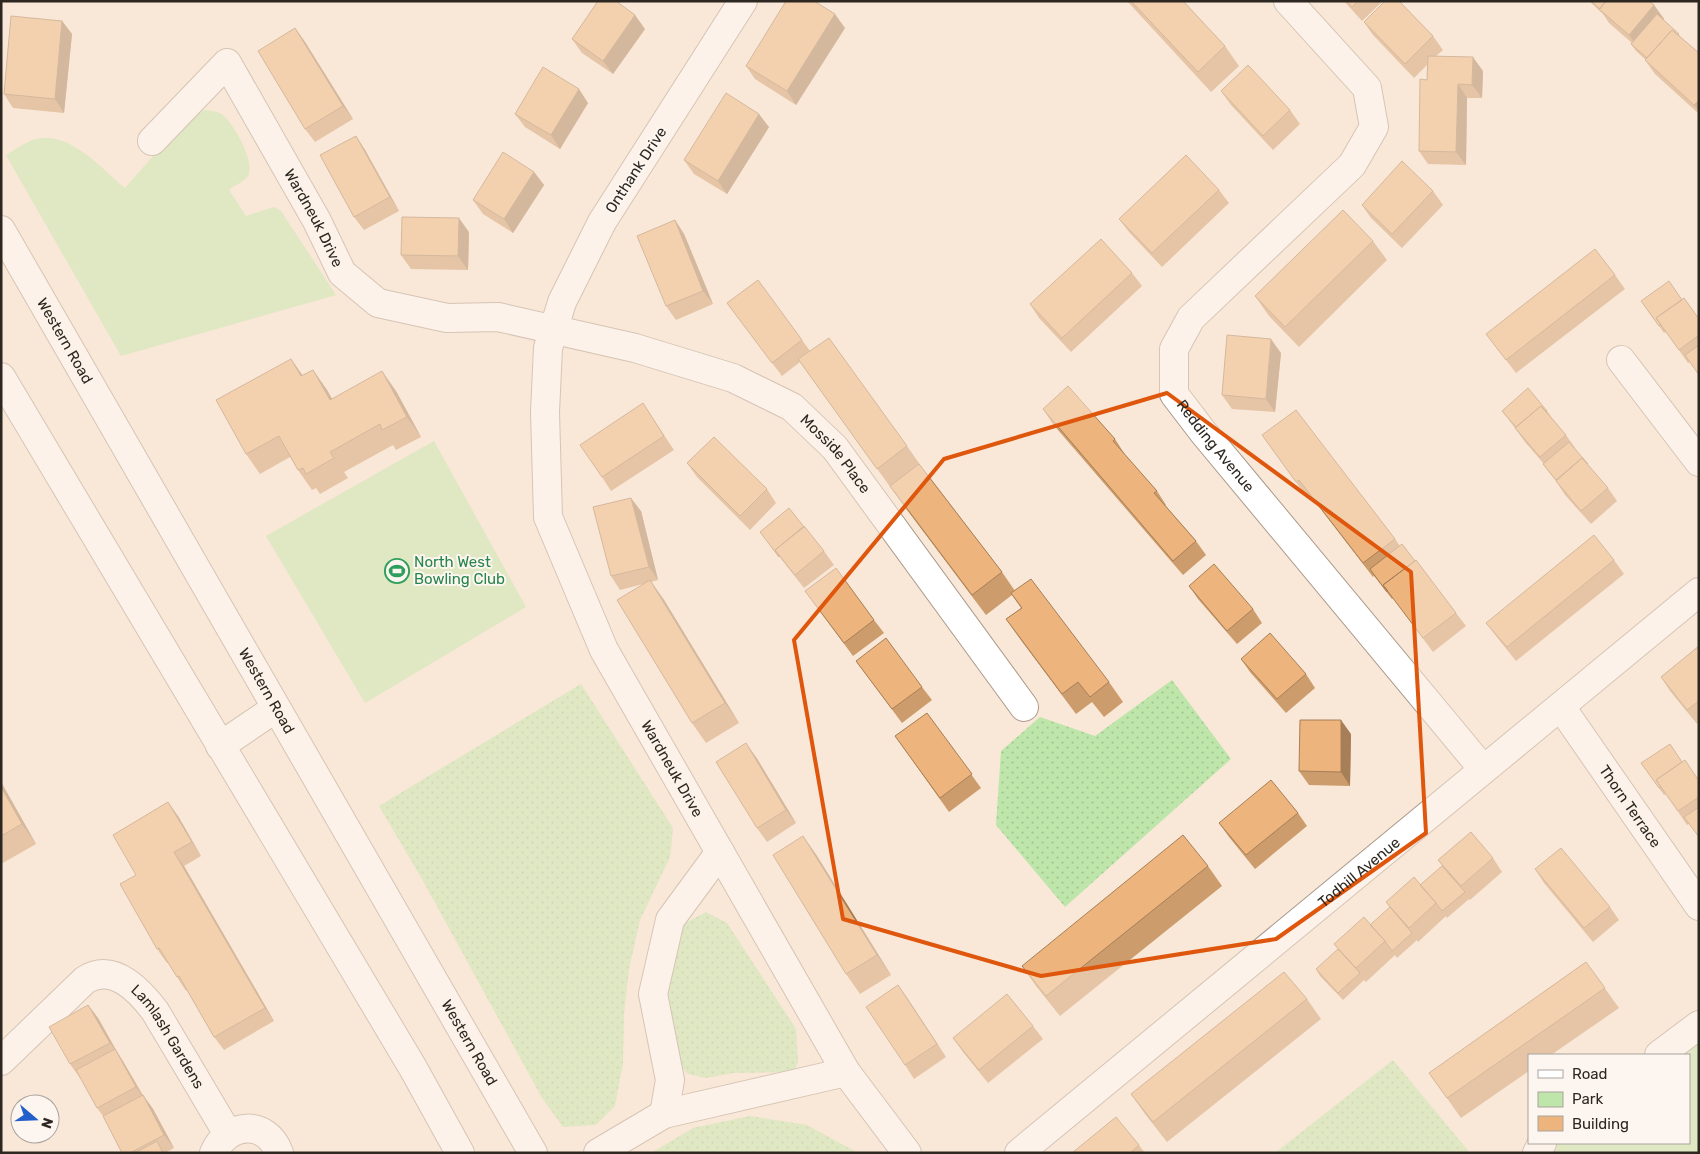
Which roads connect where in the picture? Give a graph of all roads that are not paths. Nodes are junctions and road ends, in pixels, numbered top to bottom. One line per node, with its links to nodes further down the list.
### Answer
1 (743, 1): 5 (street, Onthank Drive)
2 (1288, 1): 14 (street, Redding Avenue)
3 (152, 141): 5 (street, Wardneuk Drive)
4 (1, 230): 12 (street, Western Road)
5 (551, 340): 10 (street, Mosside Place); 15 (street, Wardneuk Drive)
6 (1620, 360): 8 (street)
7 (1, 377): 13 (street)
8 (1699, 462)
9 (1699, 592): 11 (street, Todhill Avenue)
10 (1024, 707)
11 (1561, 707): 14 (street, Todhill Avenue); 16 (street, Thorn Terrace)
12 (276, 708): 13 (street); 25 (street, Western Road)
13 (220, 746): 24 (street)
14 (1483, 769): 28 (street, Todhill Avenue)
15 (720, 852): 20 (street, Wardneuk Drive); 21 (street)
16 (1699, 906)
17 (1699, 1025): 18 (street)
18 (1660, 1054)
19 (1, 1061): 22 (street, Lamlash Gardens)
20 (846, 1072): 21 (street); 27 (street, Wardneuk Drive)
21 (664, 1114): 26 (street)
22 (221, 1143): 23 (street, Lamlash Gardens)
23 (279, 1153)
24 (460, 1153)
25 (533, 1153)
26 (598, 1153)
27 (907, 1153)
28 (1019, 1153)

